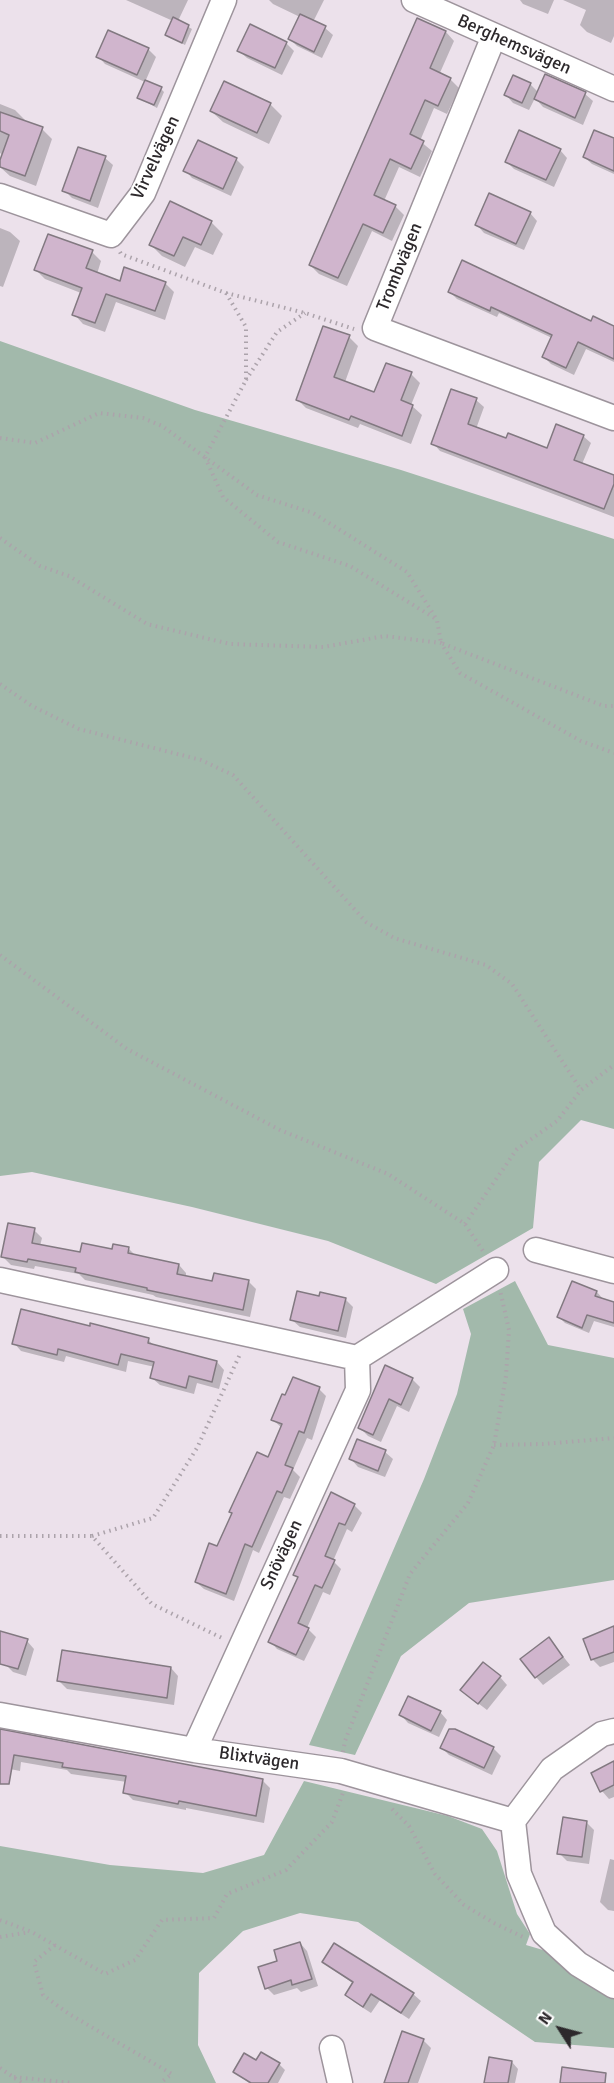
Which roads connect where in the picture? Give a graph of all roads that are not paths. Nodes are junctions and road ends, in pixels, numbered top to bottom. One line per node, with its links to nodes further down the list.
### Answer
1 (224, 0): 5 (street, Virvelvägen)
2 (414, 0): 3 (street, Berghemsvägen)
3 (494, 36): 4 (street, Berghemsvägen); 6 (street, Trombvägen)
4 (614, 89)
5 (0, 196)
6 (614, 418)
7 (536, 1250): 9 (street)
8 (496, 1270): 11 (street)
9 (614, 1271)
10 (0, 1280): 11 (street)
11 (357, 1358): 14 (street, Snövägen)
12 (0, 1714): 14 (street, Blixtvägen)
13 (614, 1731): 15 (street)
14 (194, 1750): 15 (street, Blixtvägen)
15 (513, 1821): 16 (street)
16 (614, 1986)
17 (332, 2048): 18 (street)
18 (340, 2083)

